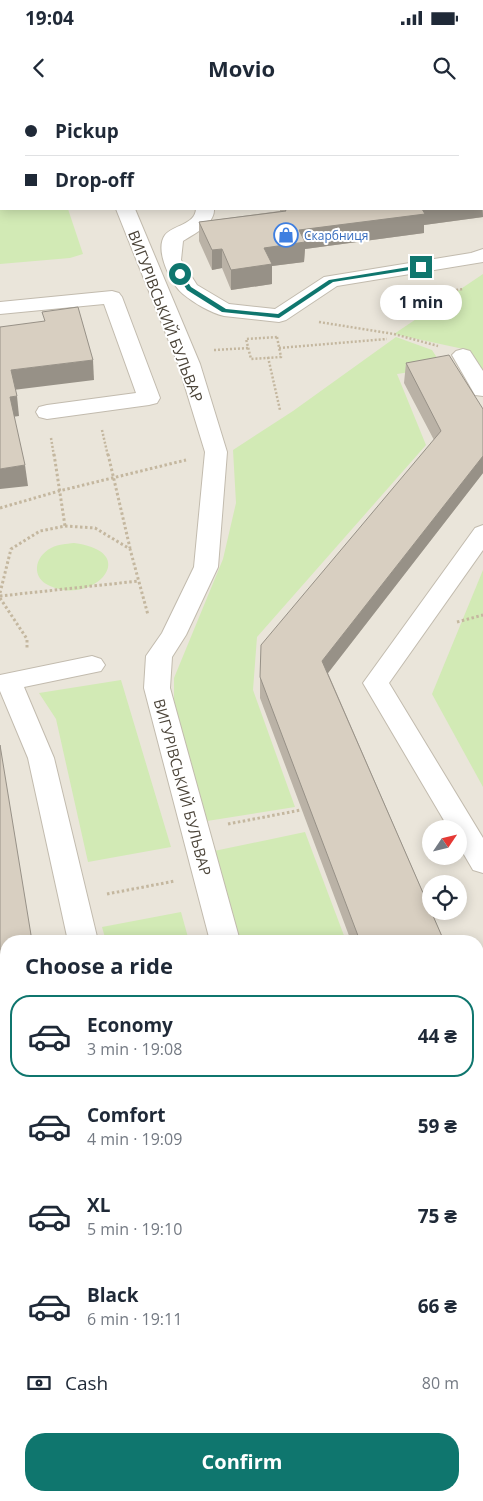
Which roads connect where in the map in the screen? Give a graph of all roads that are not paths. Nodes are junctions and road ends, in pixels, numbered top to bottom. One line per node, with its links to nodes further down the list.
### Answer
1 (125, 210): 13 (street, ВИГУРІВСЬКИЙ БУЛЬВАР)
2 (205, 210): 3 (street)
3 (483, 255)
4 (0, 308): 7 (street)
5 (454, 352): 6 (street)
6 (483, 390)
7 (47, 412)
8 (483, 533): 11 (street)
9 (92, 665): 10 (street)
10 (4, 678): 12 (street)
11 (483, 862)
12 (81, 935)
13 (223, 935)

